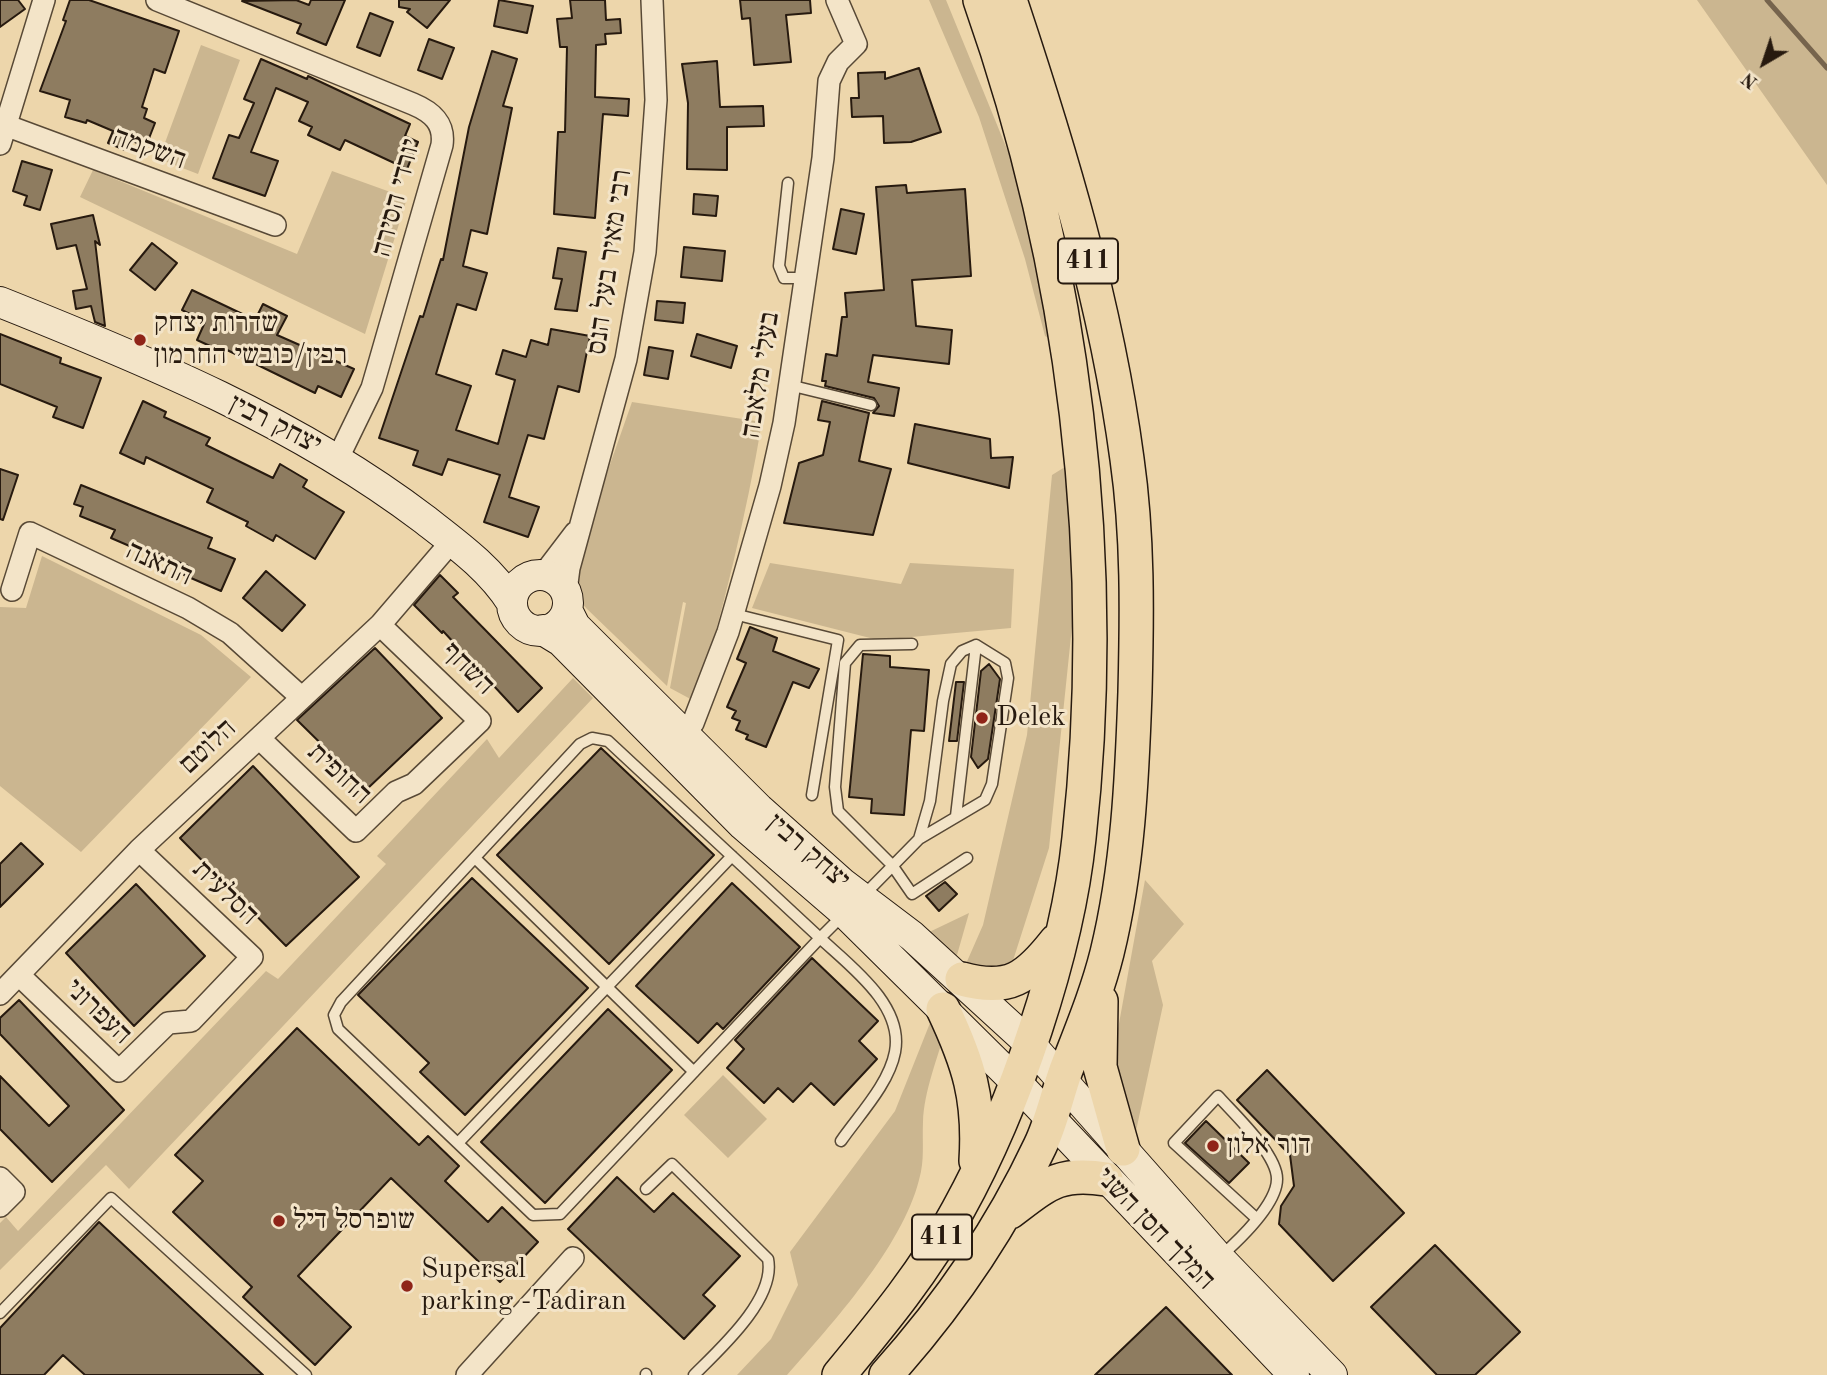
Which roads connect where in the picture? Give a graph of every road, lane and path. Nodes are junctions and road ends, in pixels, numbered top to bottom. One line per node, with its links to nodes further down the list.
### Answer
1 (44, 0): 7 (street)
2 (158, 0): 14 (street, יורדי הסירה)
3 (652, 0): 17 (street, רבי מאיר בעל הנס)
4 (837, 0): 10 (street, בעלי מלאכה)
5 (980, 0): 36 (main road, 411)
6 (1010, 0): 38 (main road, 411)
7 (2, 135): 9 (street, השקמה)
8 (788, 183): 10 (lane)
9 (275, 225)
10 (805, 278): 12 (street, בעלי מלאכה)
11 (0, 302): 14 (street, יצחק רבין)
12 (789, 385): 13 (lane); 18 (street, בעלי מלאכה)
13 (871, 405)
14 (338, 458): 15 (street, יצחק רבין)
15 (454, 543): 17 (street, יצחק רבין); 19 (street, הלוטם)
16 (12, 590): 23 (street, התאנה)
17 (542, 592): 20 (street); 20 (street, יצחק רבין); 25 (street, יצחק רבין)
18 (734, 614): 25 (street, בעלי מלאכה); 27 (lane)
19 (380, 625): 23 (street, הלוטם); 26 (street, השחף)
20 (543, 630): 25 (street, יצחק רבין)
21 (912, 644): 34 (lane)
22 (976, 645): 28 (lane); 28 (lane); 29 (lane)
23 (301, 697): 24 (street, הלוטם)
24 (259, 738): 26 (street, החופית); 30 (street, הלוטם)
25 (678, 744): 35 (street, יצחק רבין)
26 (414, 784)
27 (812, 794)
28 (956, 816): 29 (lane)
29 (919, 839): 34 (lane)
30 (139, 850): 39 (street, הלוטם); 44 (street, הסלעית)
31 (732, 856): 32 (lane); 37 (lane); 41 (lane)
32 (475, 858): 41 (lane); 51 (lane)
33 (967, 859): 34 (lane)
34 (892, 865): 35 (lane)
35 (853, 905): 37 (lane); 40 (street, יצחק רבין); 43 (street, יצחק רבין)
36 (1060, 936): 40 (main road); 45 (main road, 411)
37 (820, 938): 46 (lane); 50 (lane)
38 (1102, 969): 47 (main road, 411); 52 (main road)
39 (19, 975): 42 (street, הלוטם); 44 (street, העפרוני)
40 (962, 979): 45 (street, יצחק רבין)
41 (607, 987): 46 (lane); 51 (lane)
42 (0, 994)
43 (943, 1009): 48 (street, יצחק רבין); 54 (main road)
44 (169, 1023)
45 (1029, 1043): 47 (street, יצחק רבין); 48 (main road, 411)
46 (694, 1072): 51 (lane)
47 (1062, 1081): 49 (main road, 411); 52 (street, המלך חסן השני)
48 (1016, 1082): 49 (street, המלך חסן השני); 54 (main road, 411)
49 (1052, 1118): 55 (street, המלך חסן השני); 59 (main road, 411)
50 (841, 1141)
51 (458, 1143)
52 (1123, 1149): 61 (street, המלך חסן השני)
53 (0, 1178): 57 (street)
54 (975, 1178): 66 (main road, 411)
55 (1106, 1179): 59 (main road); 68 (street, המלך חסן השני)
56 (646, 1189): 65 (lane)
57 (0, 1206)
58 (1257, 1219): 58 (lane); 61 (lane)
59 (1000, 1220): 67 (main road, 411)
60 (573, 1258): 64 (street)
61 (1219, 1258): 69 (street, המלך חסן השני)
62 (0, 1313): 63 (lane)
63 (306, 1375)
64 (467, 1375)
65 (694, 1375)
66 (839, 1375)
67 (886, 1375)
68 (1294, 1375)
69 (1332, 1375)

